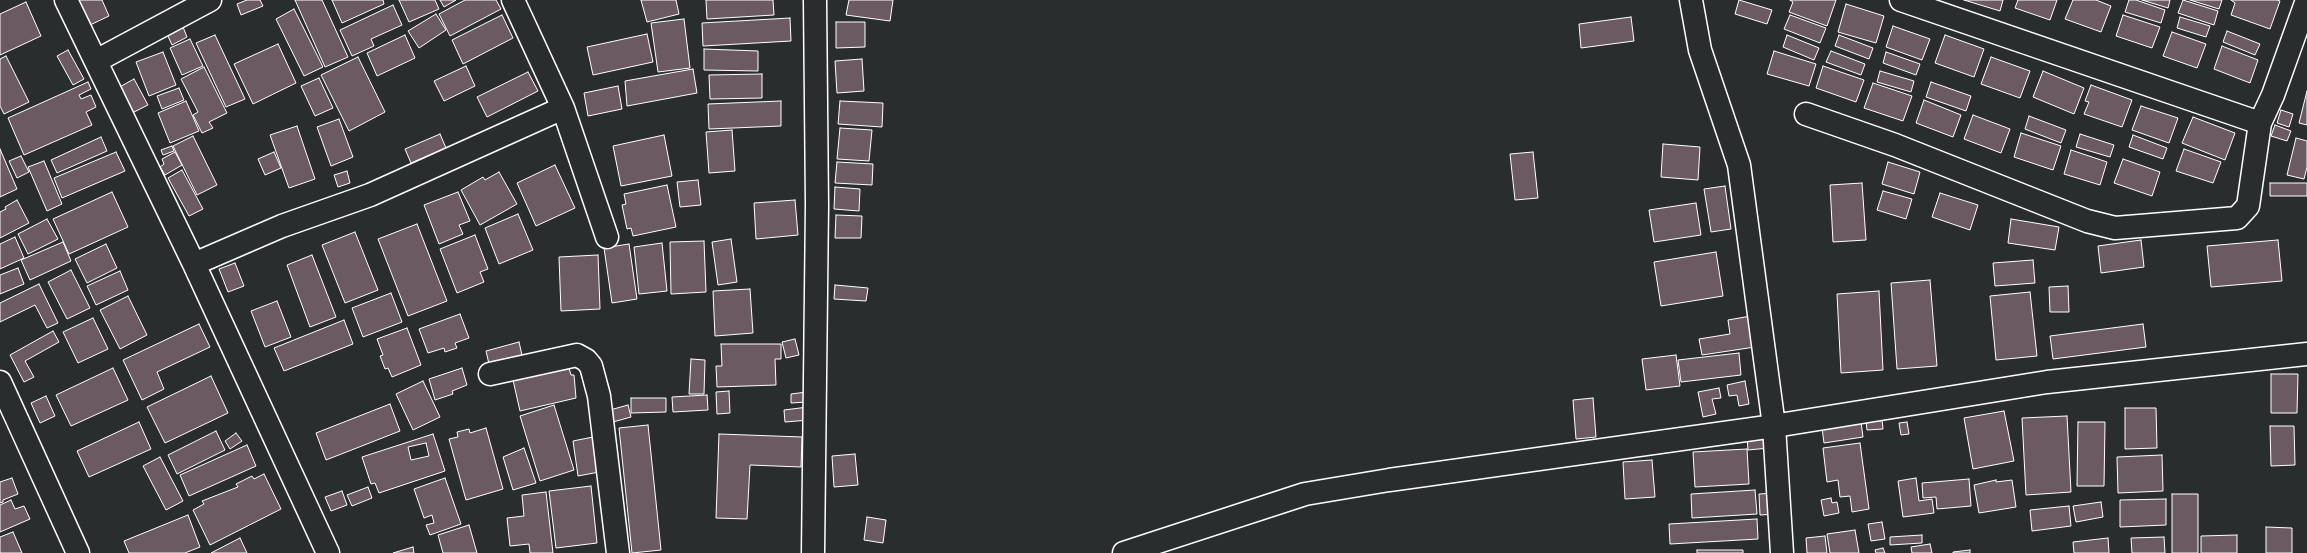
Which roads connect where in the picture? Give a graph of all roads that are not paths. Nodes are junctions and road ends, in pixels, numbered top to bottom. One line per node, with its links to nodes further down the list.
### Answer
1 (66, 0): 8 (street)
2 (210, 0): 8 (street)
3 (513, 0): 9 (street)
4 (815, 0): 21 (street)
5 (1691, 0): 17 (street)
6 (1901, 0): 11 (street)
7 (2307, 0): 11 (street)
8 (96, 61): 13 (street)
9 (563, 108): 12 (street); 13 (street)
10 (1806, 114): 11 (street)
11 (2260, 123)
12 (607, 237)
13 (194, 264): 19 (street)
14 (2307, 354): 17 (street)
15 (490, 374): 20 (street)
16 (0, 382): 18 (street)
17 (1774, 426): 22 (street); 23 (street)
18 (78, 553)
19 (328, 553)
20 (618, 553)
21 (813, 553)
22 (1124, 553)
23 (1782, 553)

